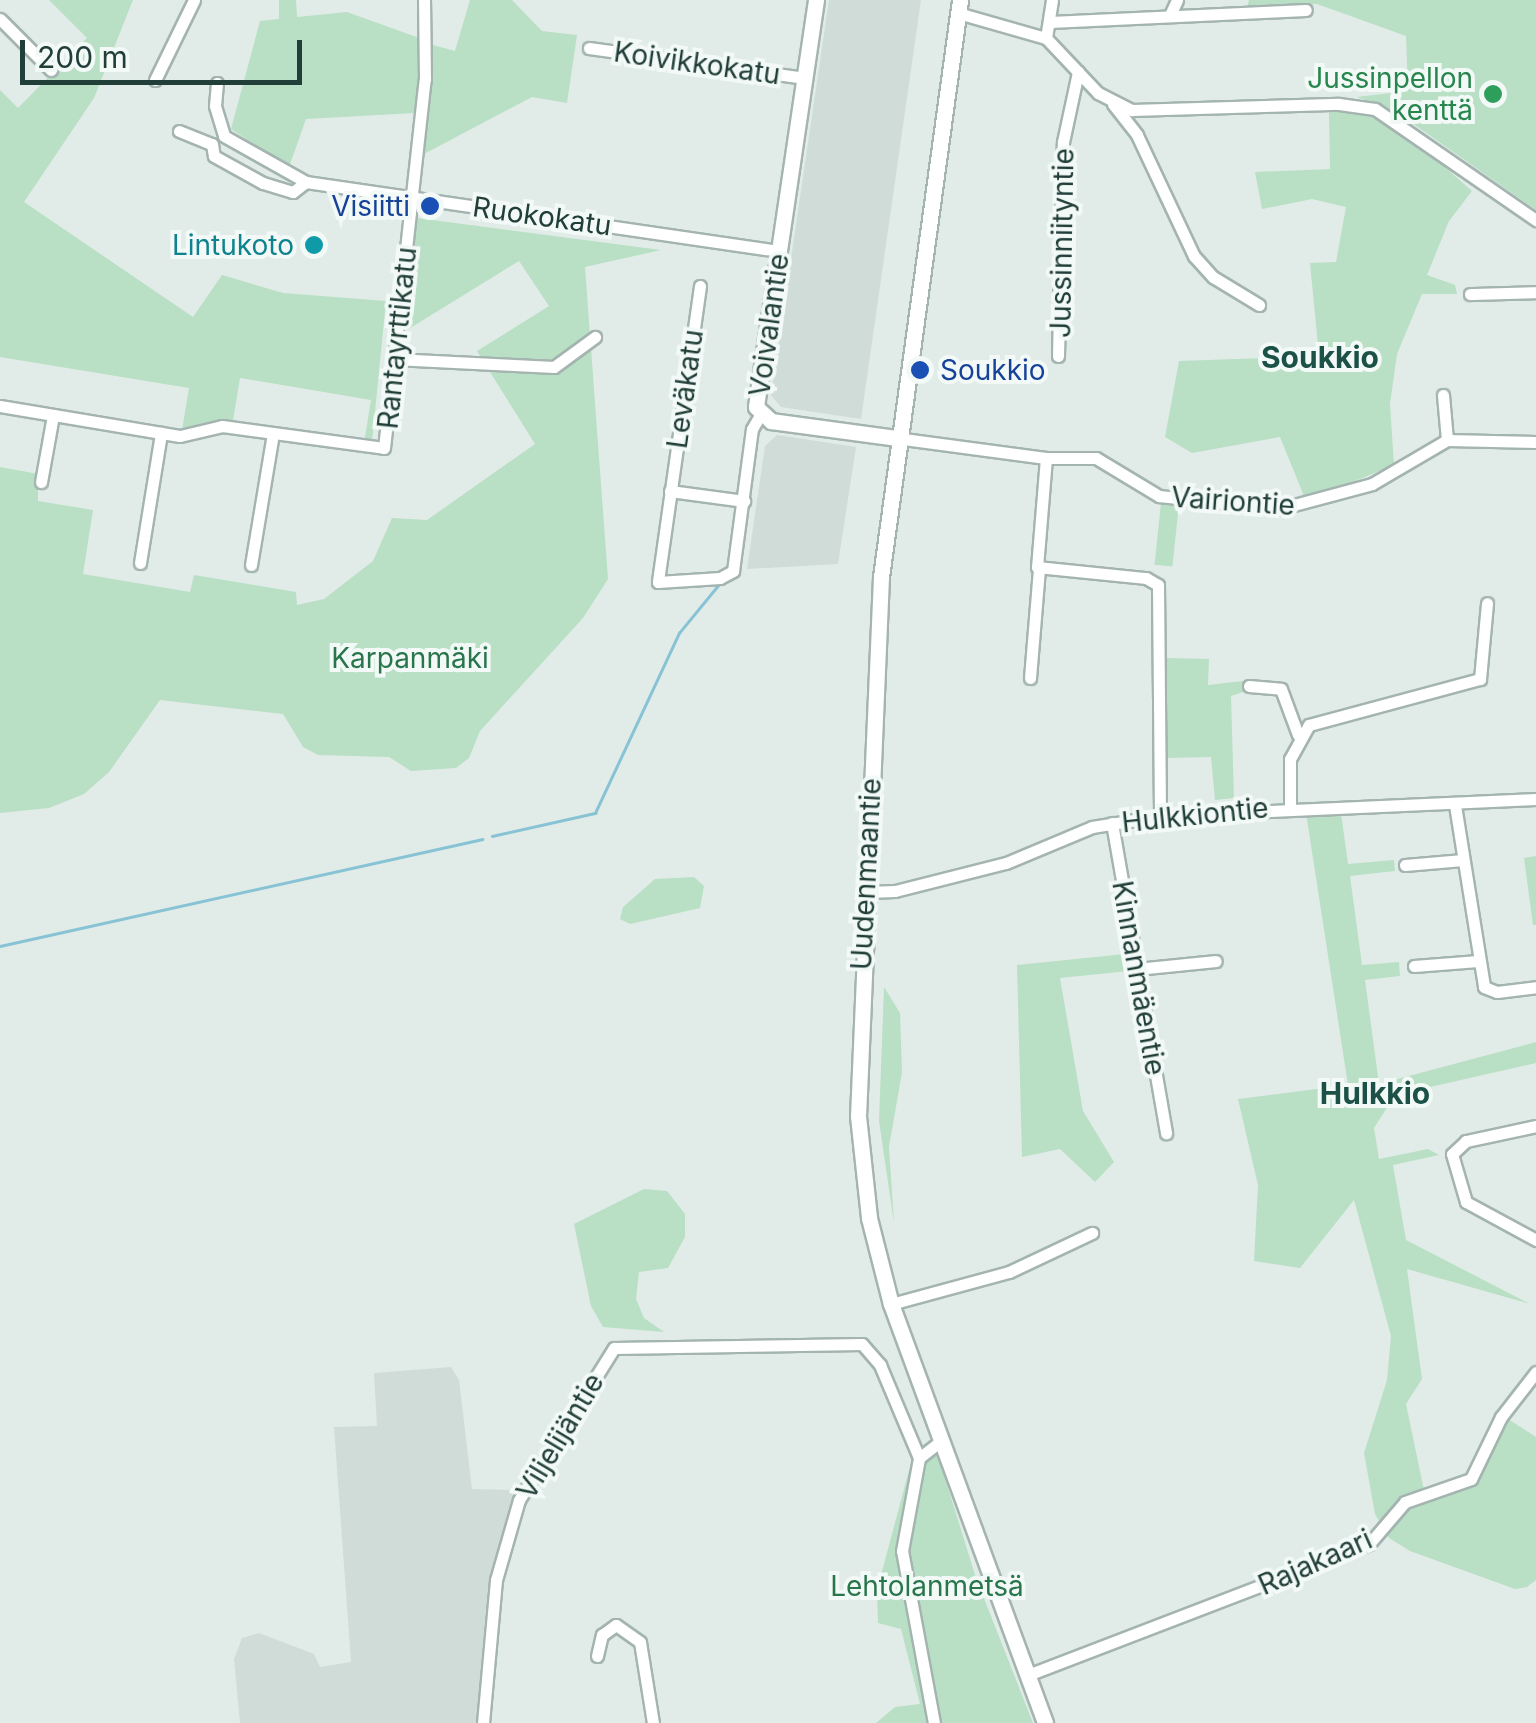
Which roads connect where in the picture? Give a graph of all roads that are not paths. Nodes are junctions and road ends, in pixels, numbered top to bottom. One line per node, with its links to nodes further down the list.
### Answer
1 (194, 0): 16 (street)
2 (424, 0): 23 (street, Rantayrttikatu)
3 (816, 0): 15 (main road, Voivalantie)
4 (1052, 0): 10 (street)
5 (1177, 0): 8 (street)
6 (959, 7): 11 (street); 39 (main road, Uudenmaantie)
7 (1306, 10): 8 (street)
8 (1170, 15): 10 (street)
9 (0, 19): 13 (street)
10 (1050, 22): 11 (street)
11 (1046, 38): 14 (street)
12 (589, 48): 15 (street, Koivikkokatu)
13 (50, 70)
14 (1078, 72): 18 (street); 31 (street, Jussinniityntie)
15 (805, 78): 25 (main road, Voivalantie)
16 (155, 80)
17 (217, 83): 20 (street)
18 (1113, 104): 24 (street); 29 (street)
19 (179, 131): 21 (street)
20 (224, 136): 21 (street); 22 (street, Ruokokatu)
21 (212, 144): 22 (street, Ruokokatu)
22 (306, 182): 23 (street, Ruokokatu)
23 (414, 198): 25 (street, Ruokokatu); 32 (street, Rantayrttikatu)
24 (1536, 220)
25 (778, 252): 35 (main road, Voivalantie)
26 (700, 286): 44 (street, Leväkatu)
27 (1536, 292): 28 (street)
28 (1470, 294)
29 (1259, 305)
30 (594, 337): 32 (street)
31 (1058, 356)
32 (394, 359): 38 (street, Rantayrttikatu)
33 (1442, 394): 40 (street)
34 (0, 406): 36 (street, Rantayrttikatu)
35 (760, 415): 39 (main road); 45 (street, Voivalantie)
36 (52, 416): 37 (street, Rantayrttikatu); 43 (street)
37 (160, 432): 38 (street, Rantayrttikatu); 46 (street)
38 (273, 434): 47 (street)
39 (896, 438): 42 (street, Vairiontie); 61 (main road, Uudenmaantie)
40 (1447, 440): 41 (street); 42 (street, Vairiontie)
41 (1536, 442)
42 (1046, 458): 48 (street)
43 (41, 482)
44 (670, 491): 45 (street); 49 (street, Leväkatu)
45 (744, 501): 49 (street, Voivalantie)
46 (140, 563)
47 (251, 566)
48 (1040, 568): 51 (street); 57 (street)
49 (658, 582)
50 (1487, 602): 53 (street)
51 (1030, 678)
52 (1249, 686): 53 (street)
53 (1298, 735): 56 (street)
54 (1536, 800): 55 (street, Hulkkiontie)
55 (1455, 805): 56 (street, Hulkkiontie); 59 (street)
56 (1290, 806): 57 (street, Hulkkiontie)
57 (1160, 816): 58 (street, Hulkkiontie)
58 (1112, 824): 61 (street, Hulkkiontie); 65 (street, Kinnanmäentie)
59 (1463, 860): 60 (street); 63 (street)
60 (1406, 865)
61 (866, 892): 71 (main road, Uudenmaantie)
62 (1216, 961): 65 (street)
63 (1478, 962): 64 (street); 66 (street)
64 (1414, 966)
65 (1138, 970): 68 (street, Kinnanmäentie)
66 (1536, 986)
67 (1536, 1126): 70 (street)
68 (1166, 1133)
69 (1092, 1233): 71 (street)
70 (1536, 1240)
71 (891, 1304): 73 (main road, Uudenmaantie)
72 (1536, 1372): 76 (street, Rajakaari)
73 (941, 1441): 74 (street); 76 (main road, Uudenmaantie)
74 (919, 1458): 77 (street, Viljelijäntie); 79 (street)
75 (597, 1656): 78 (street)
76 (1028, 1675): 80 (main road, Uudenmaantie)
77 (483, 1723)
78 (653, 1723)
79 (934, 1723)
80 (1045, 1723)

